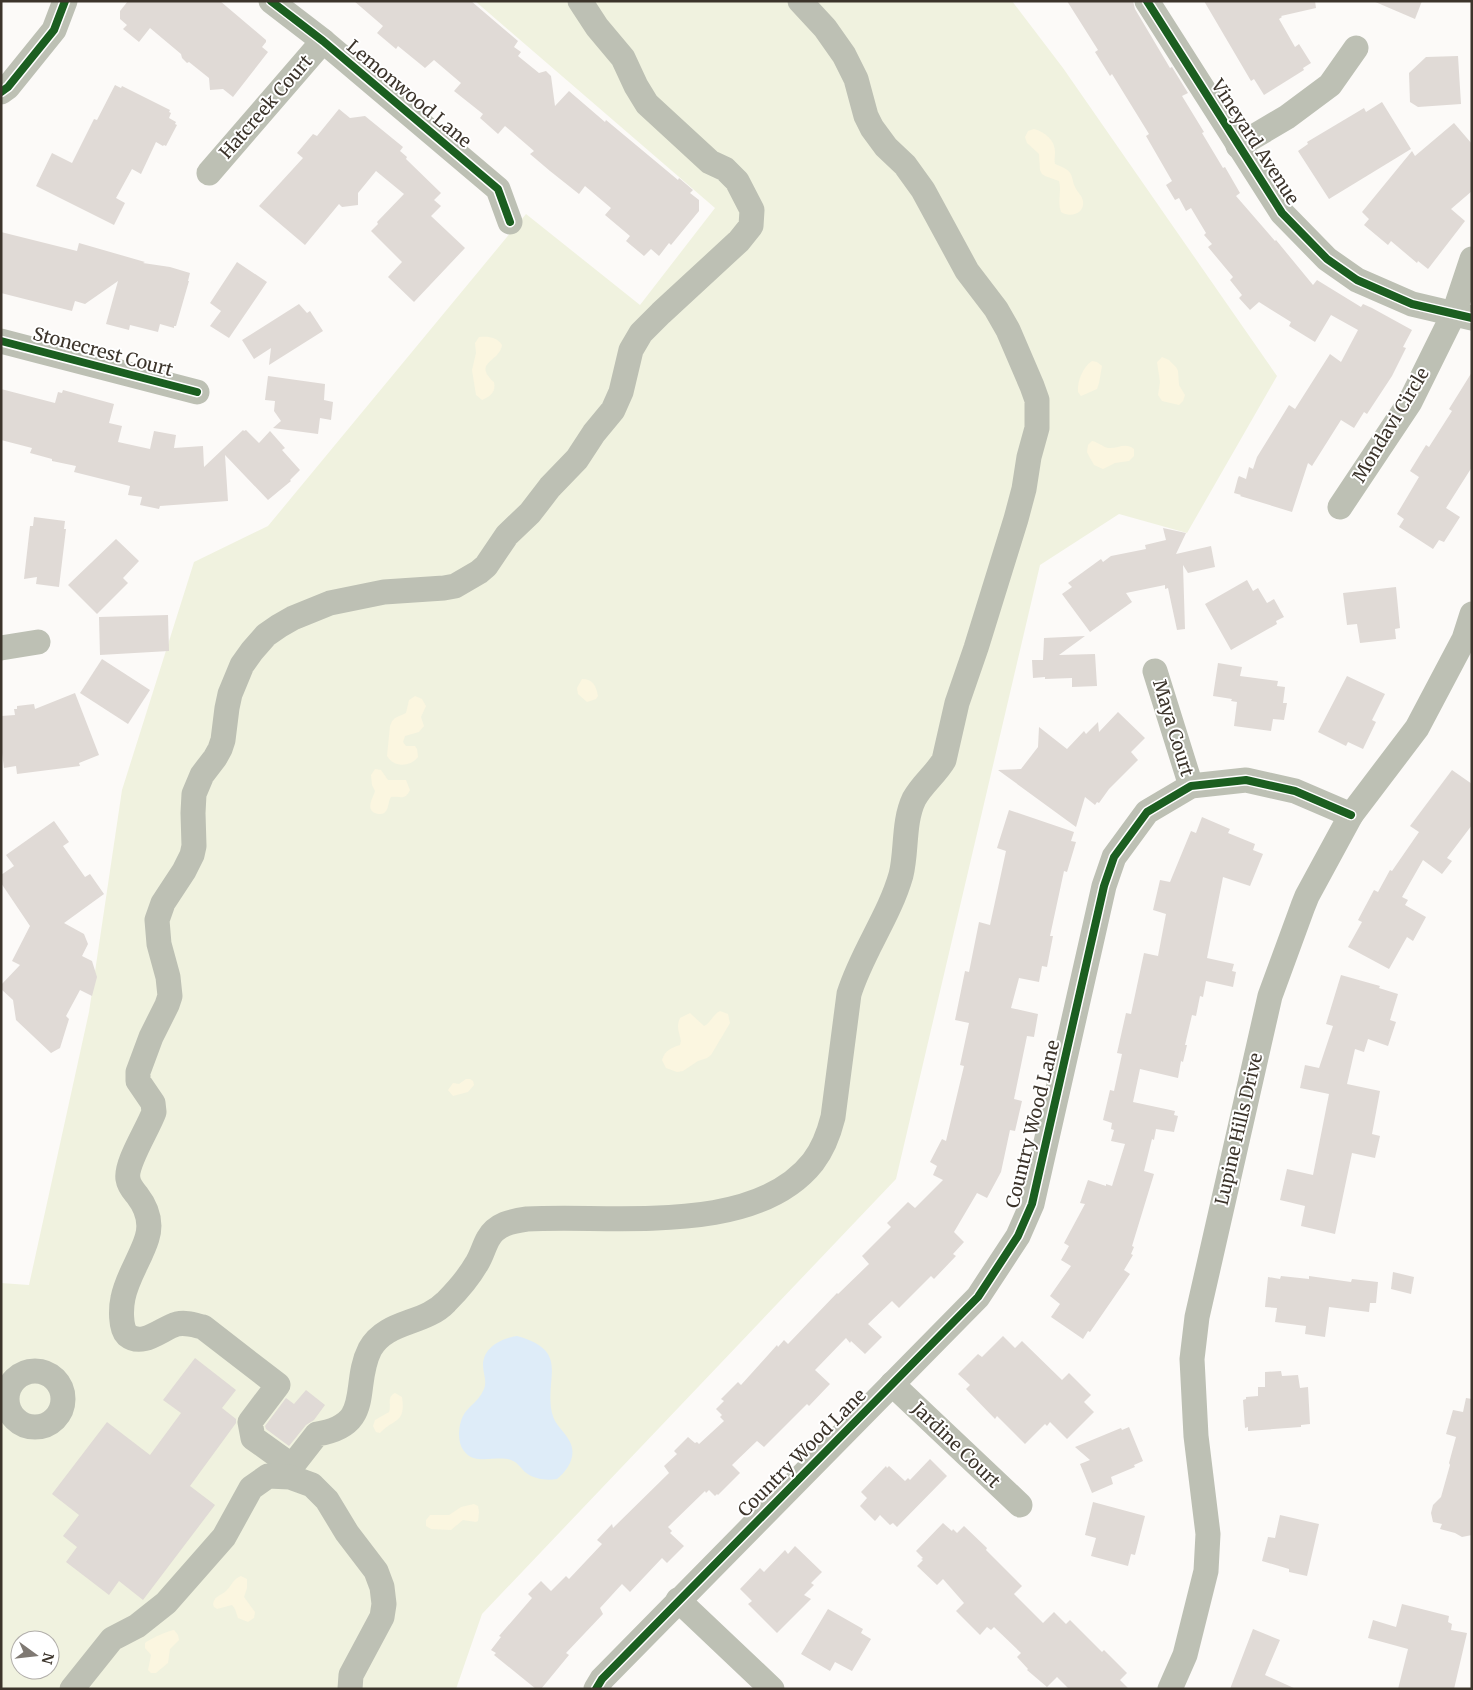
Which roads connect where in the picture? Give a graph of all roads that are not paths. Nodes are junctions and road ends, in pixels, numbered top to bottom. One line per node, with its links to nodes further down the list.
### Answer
1 (65, 1): 8 (street)
2 (272, 1): 6 (street, Lemonwood Lane)
3 (580, 1): 4 (street)
4 (800, 1)
5 (1147, 1): 9 (street, Vineyard Avenue)
6 (323, 42): 10 (street, Hatcreek Court); 11 (street, Lemonwood Lane)
7 (1356, 48): 9 (street)
8 (1, 92)
9 (1238, 146): 13 (street, Vineyard Avenue)
10 (209, 173)
11 (510, 222)
12 (1472, 259): 13 (street, Mondavi Circle)
13 (1463, 315): 16 (street, Mondavi Circle)
14 (1, 341): 15 (street, Stonecrest Court)
15 (197, 392)
16 (1340, 507)
17 (1472, 614): 22 (street, Lupine Hills Drive)
18 (38, 642): 19 (street)
19 (1, 648)
20 (1155, 671): 21 (street, Maya Court)
21 (1191, 786): 22 (street, Country Wood Lane); 23 (street, Country Wood Lane)
22 (1351, 815): 30 (street, Lupine Hills Drive)
23 (892, 1384): 24 (street, Jardine Court); 25 (street, Country Wood Lane)
24 (1020, 1505)
25 (678, 1600): 28 (street, Country Wood Lane); 29 (street)
26 (72, 1689): 27 (street)
27 (350, 1689)
28 (596, 1689)
29 (772, 1689)
30 (1170, 1689)

